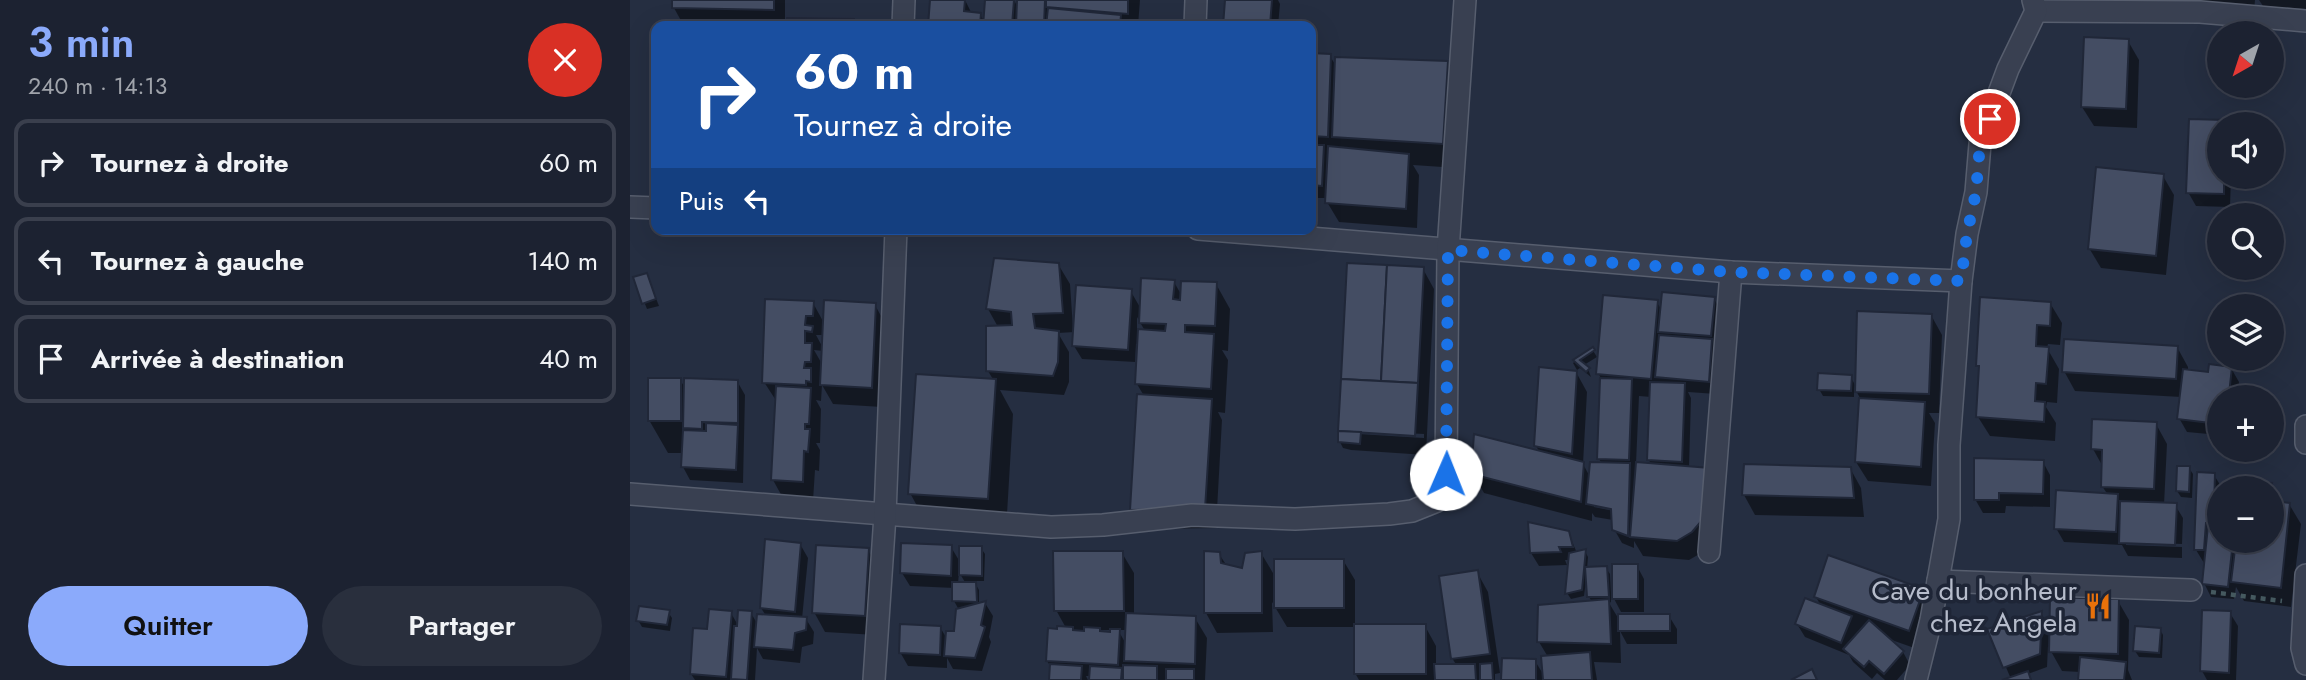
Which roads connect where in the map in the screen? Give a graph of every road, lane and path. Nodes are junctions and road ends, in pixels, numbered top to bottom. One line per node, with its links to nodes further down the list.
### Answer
1 (904, 0): 5 (street)
2 (1196, 0): 6 (street)
3 (1465, 0): 12 (street)
4 (2035, 6): 7 (street); 14 (street)
5 (903, 21)
6 (1195, 21)
7 (2306, 21)
8 (630, 207): 9 (street)
9 (651, 208)
10 (896, 235): 18 (street)
11 (1269, 235): 12 (street)
12 (1448, 250): 13 (street); 18 (street)
13 (1731, 272): 14 (street); 19 (street)
14 (1961, 281): 21 (street)
15 (2306, 426): 16 (street)
16 (2306, 443)
17 (630, 494): 18 (street)
18 (885, 515): 25 (street)
19 (1709, 552)
20 (2306, 575): 23 (street)
21 (1938, 581): 22 (street); 26 (street)
22 (2191, 590): 23 (path)
23 (2304, 603): 24 (street)
24 (2306, 664)
25 (874, 680)
26 (1916, 680)

